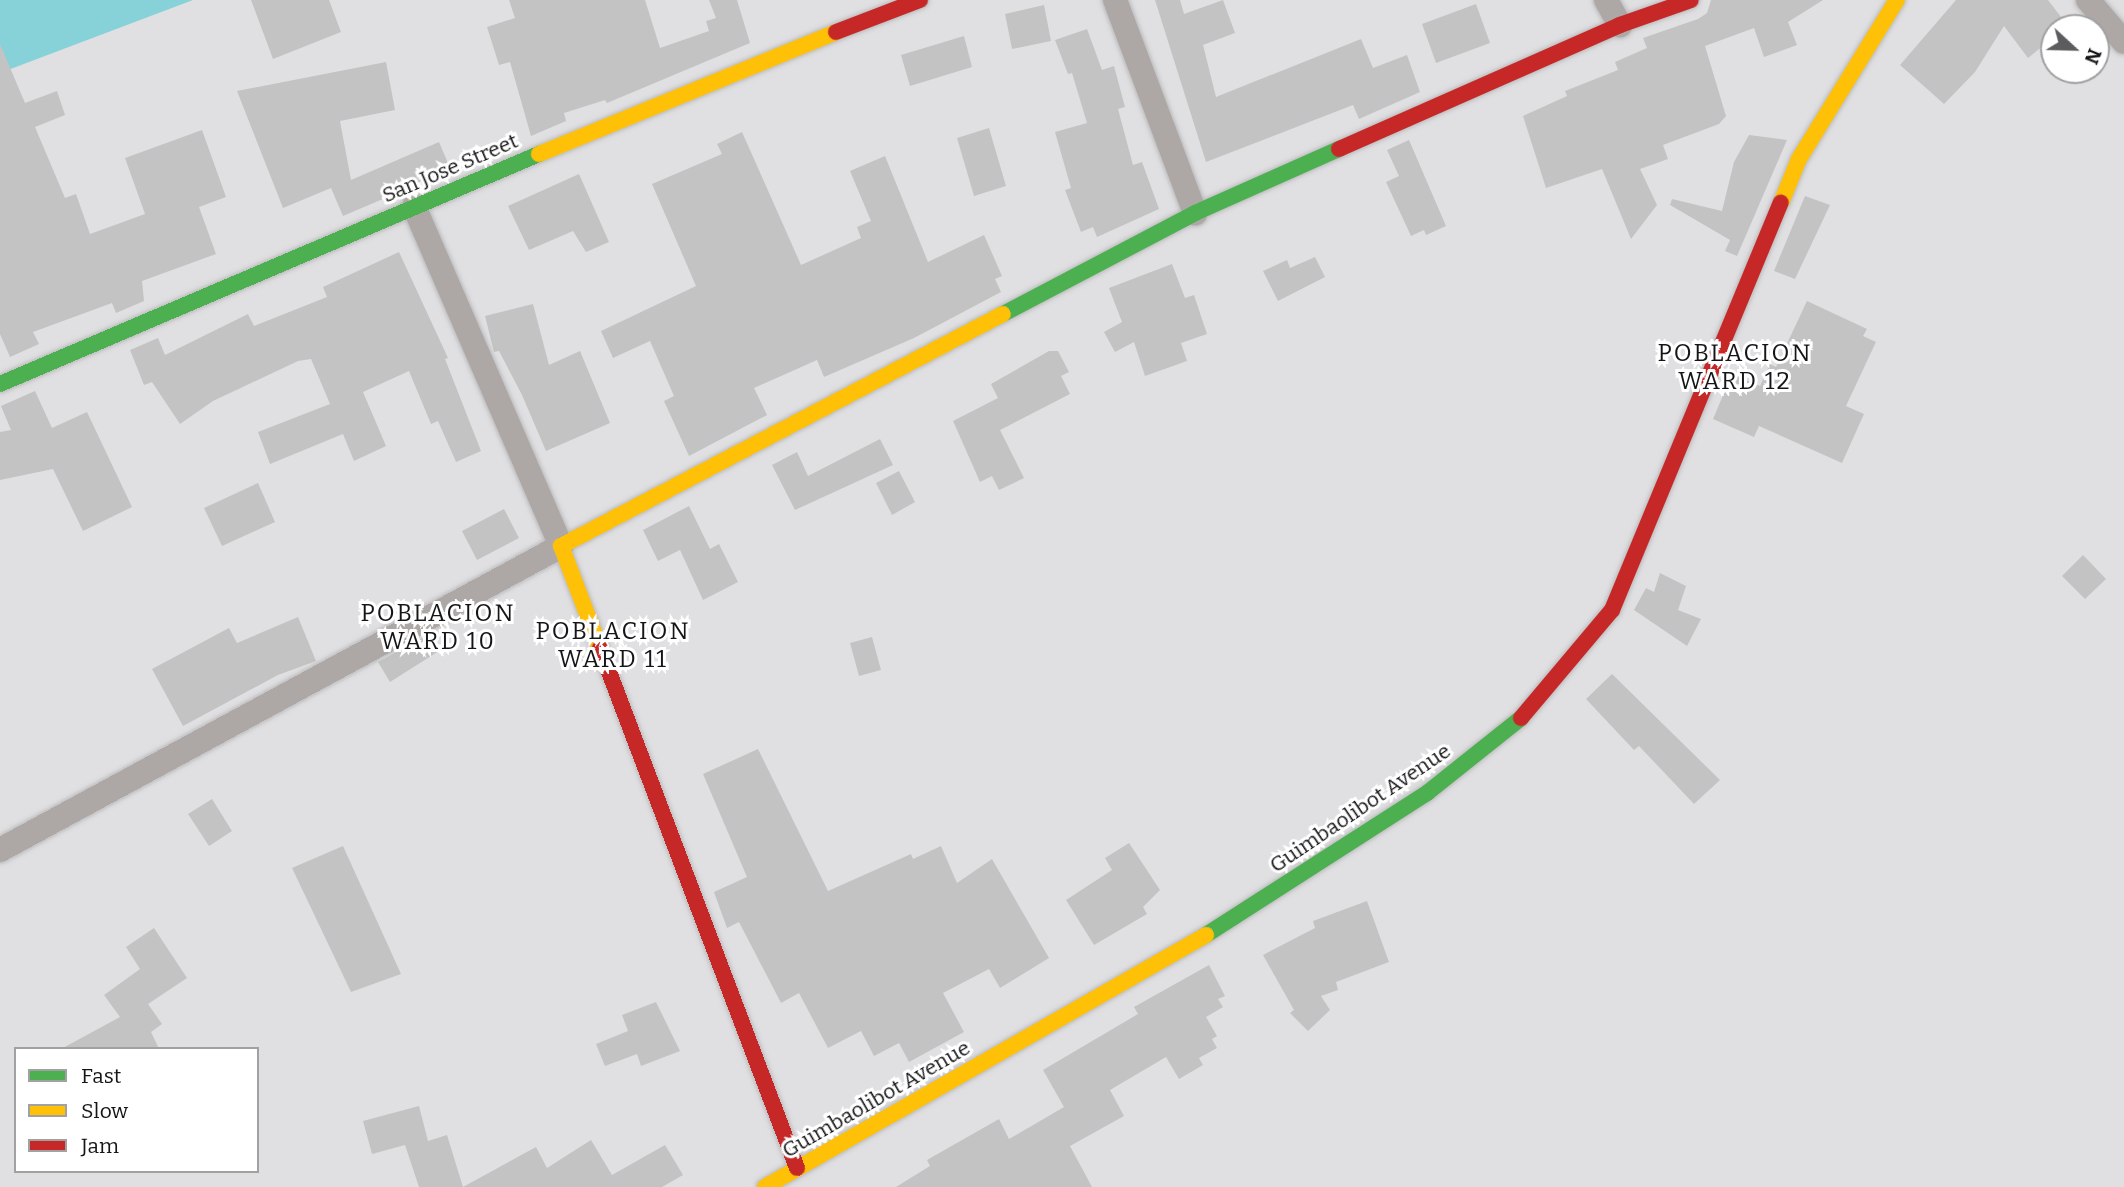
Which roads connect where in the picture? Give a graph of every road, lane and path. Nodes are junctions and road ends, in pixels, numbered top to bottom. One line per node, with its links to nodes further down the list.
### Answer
1 (920, 0): 9 (street, San Jose Street)
2 (1115, 0): 10 (street)
3 (1606, 0): 7 (street)
4 (1690, 0): 7 (street)
5 (1897, 0): 14 (street, Guimbaolibot Avenue)
6 (2088, 0): 8 (street)
7 (1620, 25): 10 (street)
8 (2124, 42)
9 (414, 206): 11 (street, San Jose Street); 12 (street)
10 (1195, 213): 12 (street)
11 (0, 384)
12 (562, 546): 13 (street); 14 (street)
13 (0, 850)
14 (797, 1168): 15 (street, Guimbaolibot Avenue)
15 (765, 1187)

